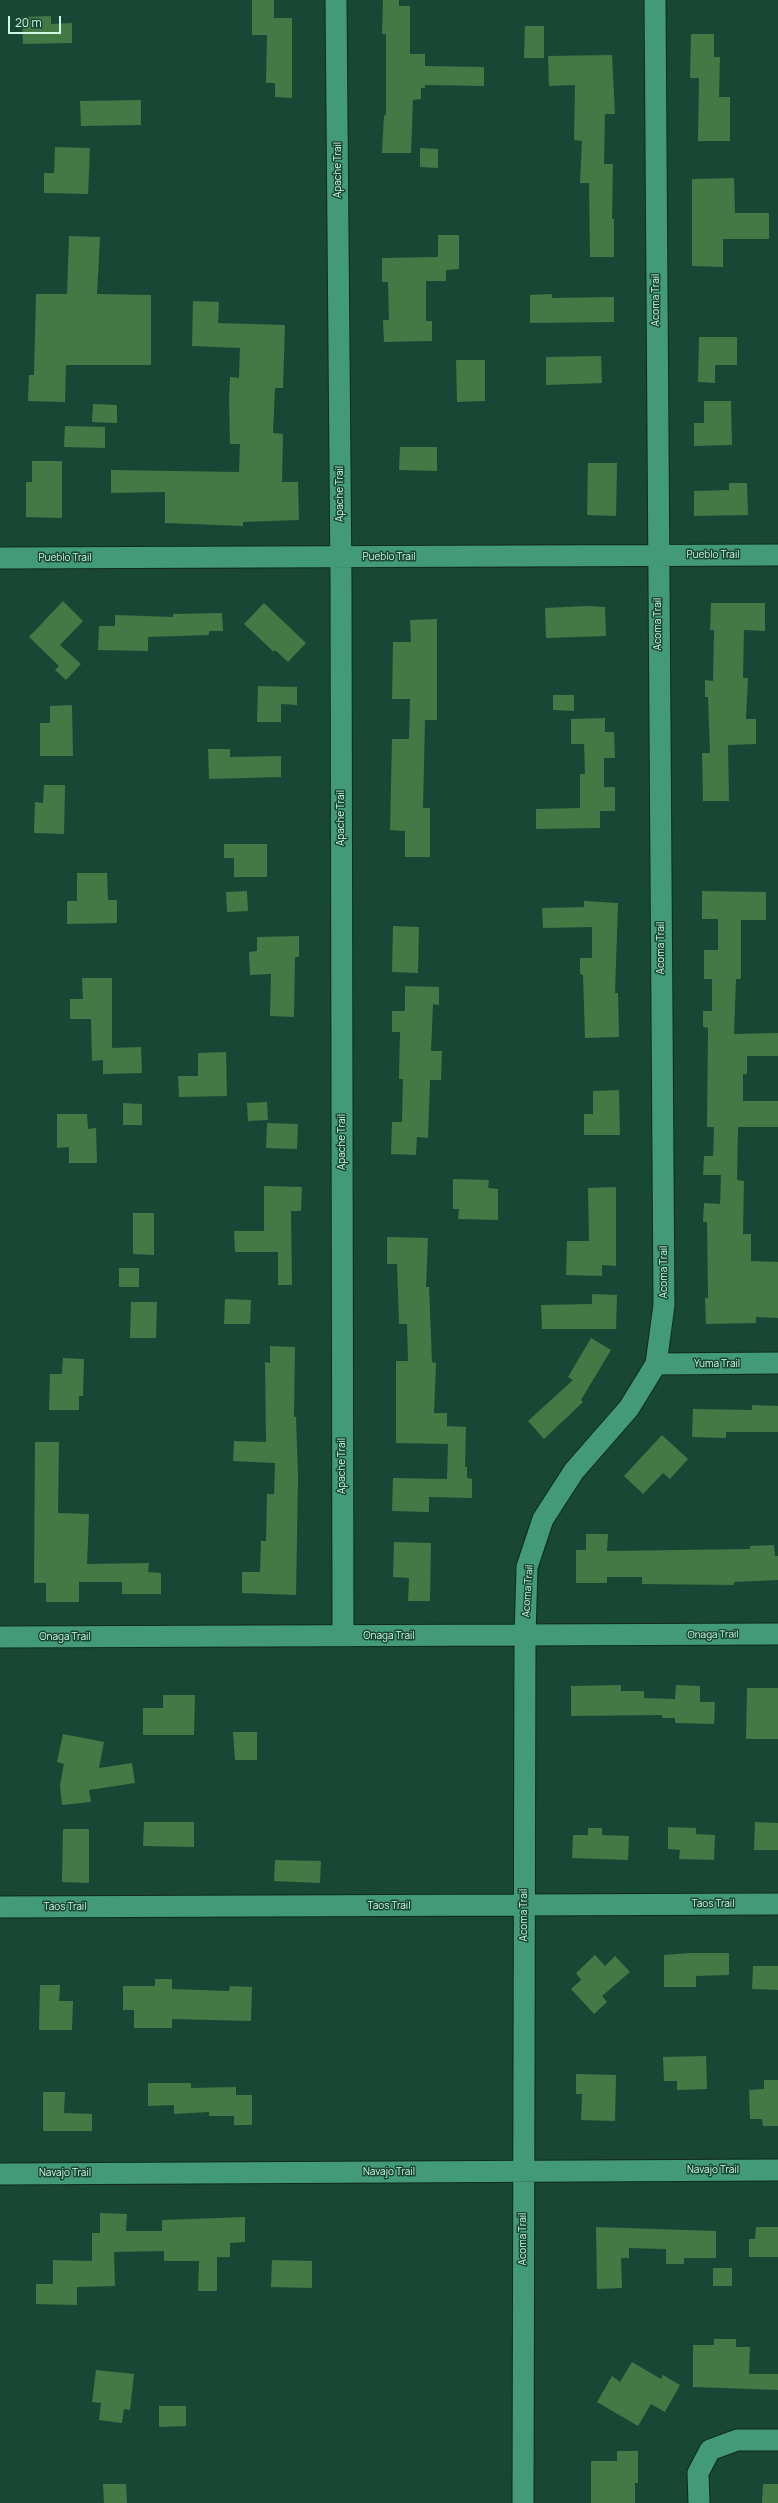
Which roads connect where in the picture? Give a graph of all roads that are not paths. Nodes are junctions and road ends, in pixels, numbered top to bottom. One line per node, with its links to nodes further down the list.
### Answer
1 (336, 0): 5 (street, Apache Trail)
2 (655, 0): 3 (street, Acoma Trail)
3 (658, 555): 4 (street, Pueblo Trail); 5 (street, Pueblo Trail); 8 (street, Acoma Trail)
4 (778, 555)
5 (341, 557): 6 (street, Pueblo Trail); 10 (street, Apache Trail)
6 (0, 558)
7 (778, 1363): 8 (street, Yuma Trail)
8 (656, 1364): 12 (street, Acoma Trail)
9 (778, 1634): 12 (street, Onaga Trail)
10 (343, 1636): 11 (street, Onaga Trail); 12 (street, Onaga Trail)
11 (0, 1637)
12 (525, 1637): 14 (street, Acoma Trail)
13 (778, 1904): 14 (street, Taos Trail)
14 (524, 1906): 15 (street, Taos Trail); 17 (street, Acoma Trail)
15 (0, 1907)
16 (778, 2170): 17 (street, Navajo Trail)
17 (524, 2172): 18 (street, Navajo Trail); 20 (street, Acoma Trail)
18 (0, 2174)
19 (778, 2440): 21 (street)
20 (523, 2503)
21 (698, 2503)

